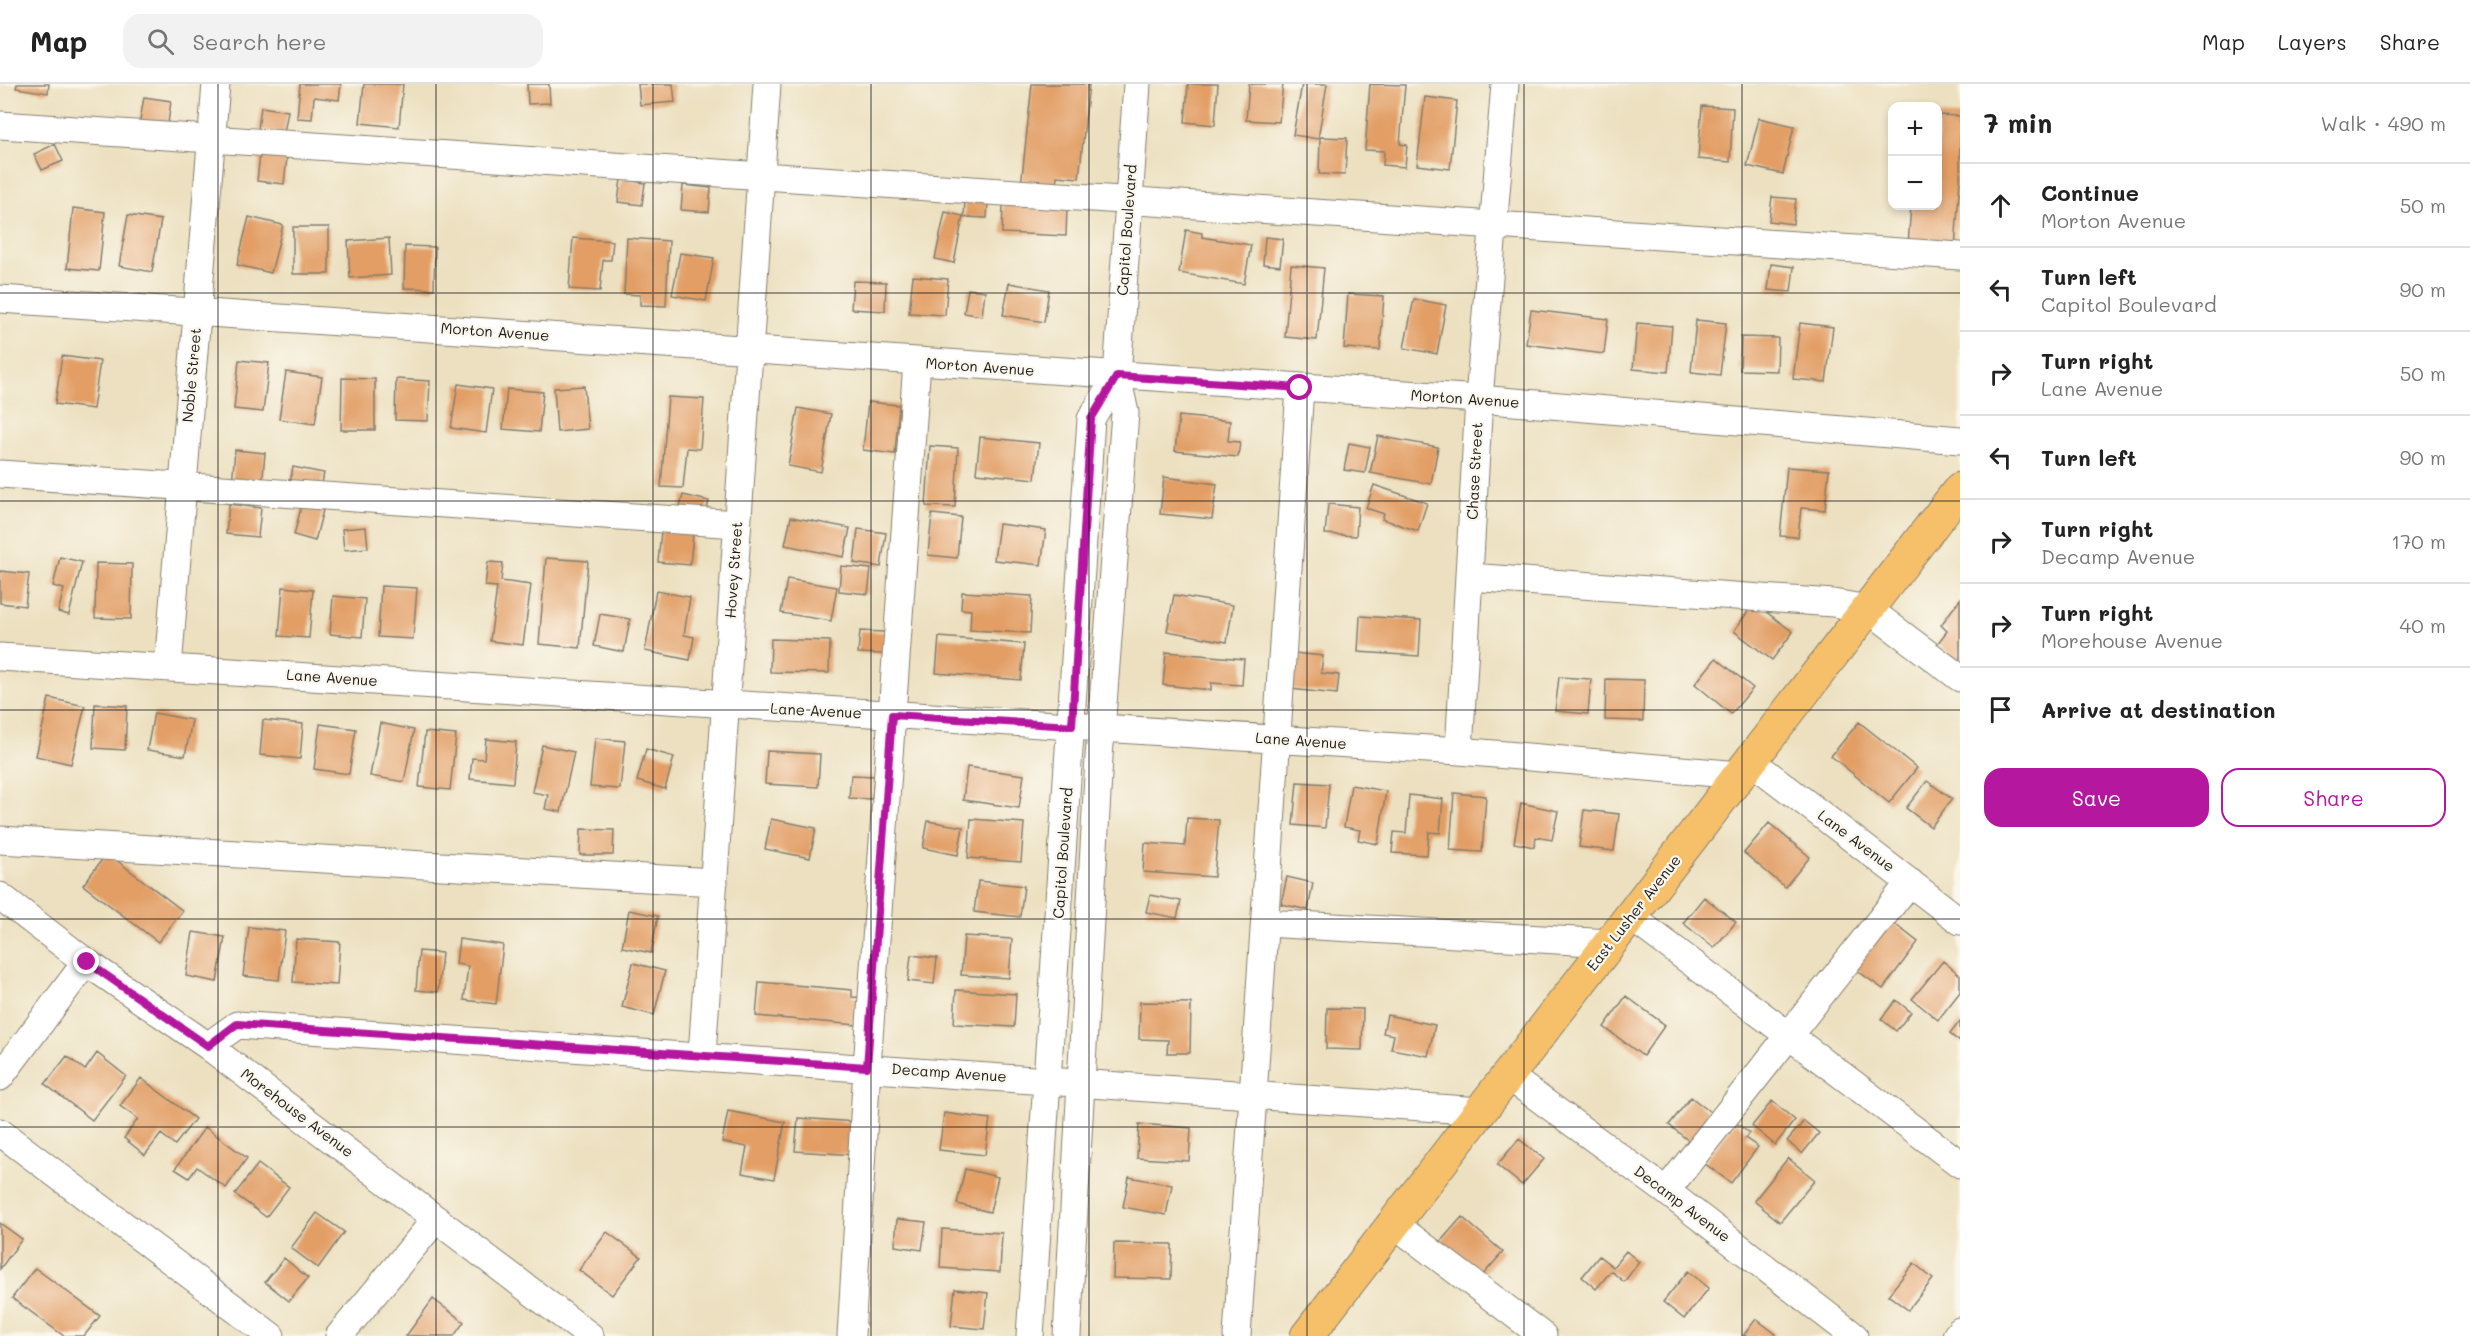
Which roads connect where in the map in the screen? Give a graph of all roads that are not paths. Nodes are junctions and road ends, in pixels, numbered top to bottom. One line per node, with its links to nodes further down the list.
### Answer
1 (216, 84): 6 (street, Noble Street)
2 (767, 84): 7 (street, Hovey Street)
3 (1137, 84): 8 (street, Capitol Boulevard)
4 (1505, 84): 9 (street, Chase Street)
5 (0, 125): 6 (street)
6 (211, 139): 7 (street); 12 (street, Noble Street)
7 (760, 176): 8 (street); 13 (street, Hovey Street)
8 (1129, 201): 9 (street); 15 (street, Capitol Boulevard)
9 (1493, 225): 10 (street); 17 (street, Chase Street)
10 (1960, 256)
11 (0, 298): 12 (street, Morton Avenue)
12 (197, 311): 13 (street, Morton Avenue); 20 (street, Noble Street)
13 (748, 350): 14 (street, Morton Avenue); 22 (street, Hovey Street)
14 (917, 362): 15 (street, Morton Avenue); 29 (street)
15 (1117, 376): 16 (street, Morton Avenue); 30 (street, Capitol Boulevard); 31 (street, Capitol Boulevard)
16 (1300, 388): 17 (street, Morton Avenue); 32 (street)
17 (1479, 399): 18 (street, Morton Avenue); 23 (street, Chase Street)
18 (1960, 441)
19 (0, 474): 20 (street)
20 (183, 487): 22 (street); 26 (street, Noble Street)
21 (1960, 489): 24 (main road, East Lusher Avenue)
22 (737, 524): 28 (street, Hovey Street)
23 (1469, 577): 24 (street); 33 (street, Chase Street)
24 (1868, 609): 27 (street); 34 (main road, East Lusher Avenue)
25 (0, 657): 26 (street, Lane Avenue)
26 (168, 667): 28 (street, Lane Avenue)
27 (1960, 678)
28 (725, 705): 29 (street, Lane Avenue); 36 (street, Hovey Street)
29 (892, 715): 30 (street, Lane Avenue); 47 (street)
30 (1072, 726): 31 (street, Lane Avenue); 50 (street, Capitol Boulevard)
31 (1101, 728): 32 (street, Lane Avenue); 51 (street, Capitol Boulevard)
32 (1276, 739): 33 (street, Lane Avenue); 41 (street)
33 (1459, 751): 34 (street, Lane Avenue)
34 (1746, 768): 37 (street, Lane Avenue); 39 (main road, East Lusher Avenue)
35 (0, 840): 36 (street)
36 (714, 882): 46 (street, Hovey Street)
37 (1910, 882): 40 (street, Lane Avenue); 44 (street)
38 (0, 896): 43 (street, Morehouse Avenue)
39 (1631, 917): 42 (main road, East Lusher Avenue); 44 (street)
40 (1960, 921)
41 (1264, 922): 42 (street); 52 (street)
42 (1611, 943): 48 (main road, East Lusher Avenue)
43 (87, 962): 45 (street, Morehouse Avenue); 49 (street)
44 (1790, 1035): 55 (street); 56 (street)
45 (208, 1046): 46 (street, Decamp Avenue); 57 (street, Morehouse Avenue)
46 (702, 1056): 47 (street, Decamp Avenue)
47 (867, 1067): 50 (street, Decamp Avenue); 63 (street)
48 (1507, 1075): 53 (main road, East Lusher Avenue); 56 (street, Decamp Avenue)
49 (0, 1077)
50 (1047, 1080): 51 (street, Decamp Avenue); 64 (street, Capitol Boulevard)
51 (1081, 1082): 52 (street, Decamp Avenue); 65 (street, Capitol Boulevard)
52 (1253, 1095): 53 (street, Decamp Avenue); 66 (street)
53 (1481, 1111): 58 (main road, East Lusher Avenue)
54 (0, 1132): 60 (street)
55 (1960, 1164)
56 (1666, 1191): 69 (street, Decamp Avenue)
57 (436, 1219): 61 (street); 62 (street, Morehouse Avenue)
58 (1394, 1224): 67 (main road, East Lusher Avenue); 68 (street)
59 (1960, 1331): 70 (street)
60 (271, 1336)
61 (339, 1336)
62 (590, 1336)
63 (851, 1336)
64 (1030, 1336)
65 (1067, 1336)
66 (1237, 1336)
67 (1307, 1336)
68 (1543, 1336)
69 (1854, 1336)
70 (1956, 1336)

